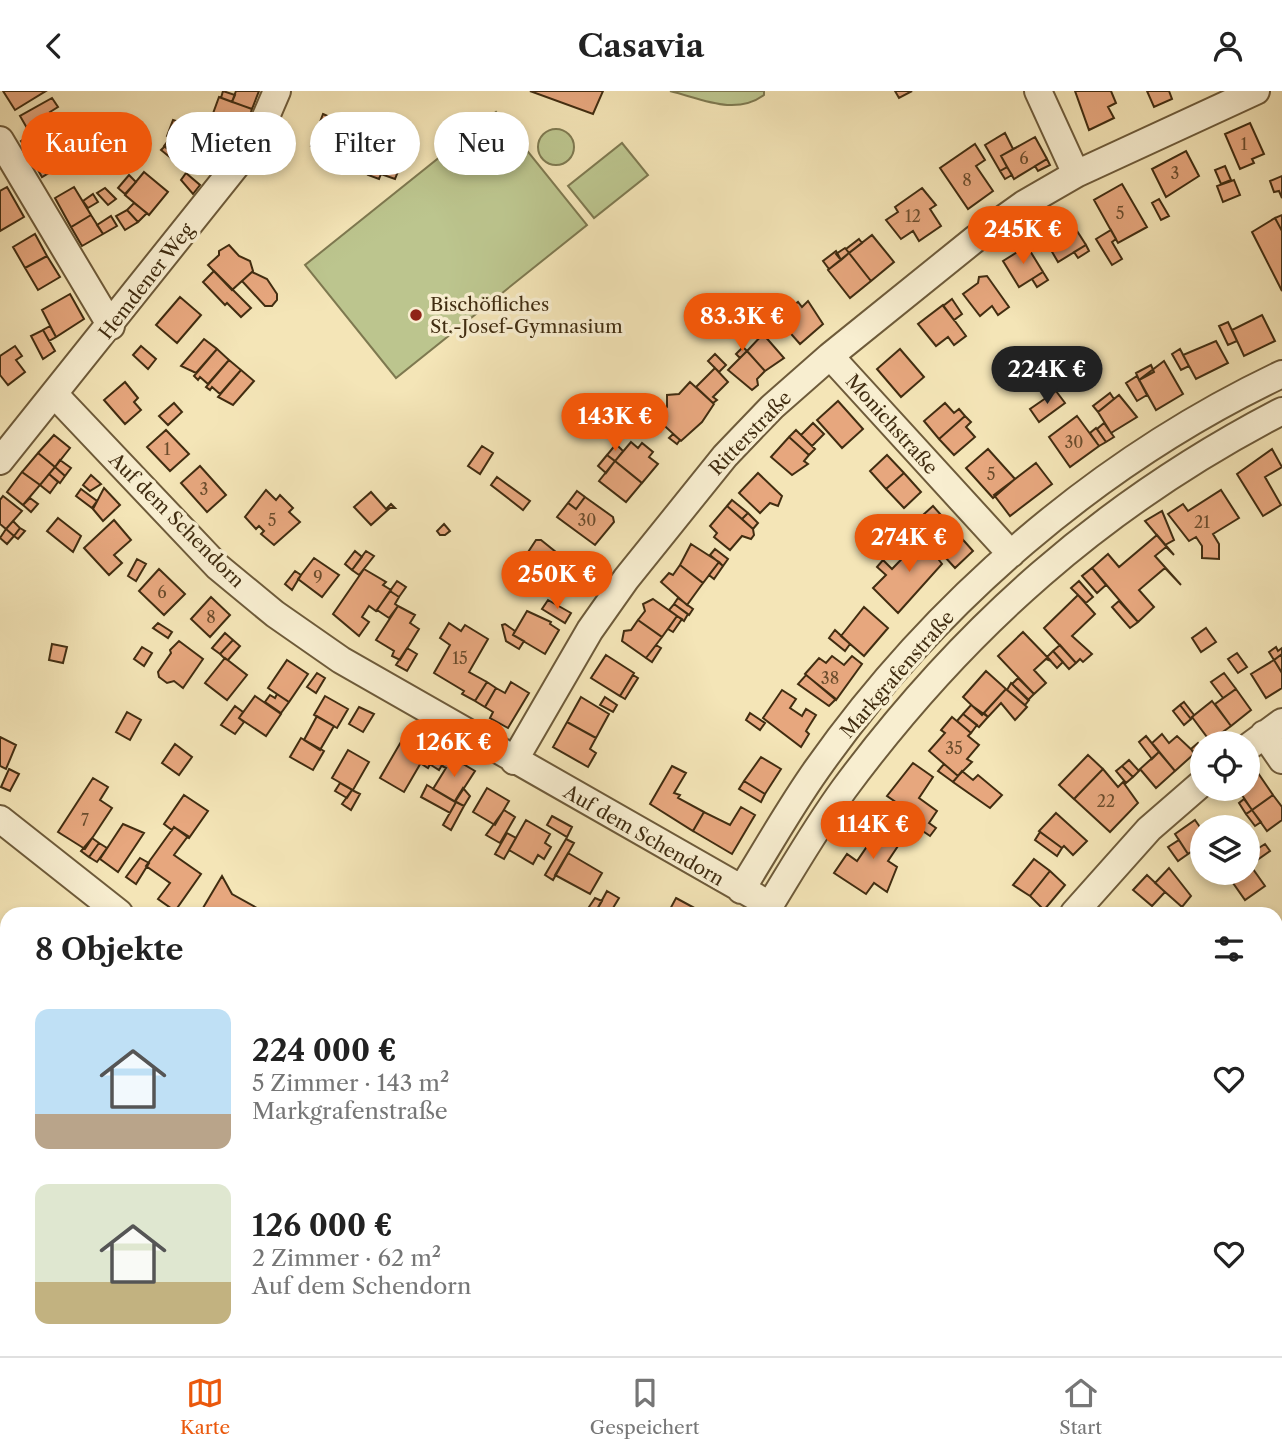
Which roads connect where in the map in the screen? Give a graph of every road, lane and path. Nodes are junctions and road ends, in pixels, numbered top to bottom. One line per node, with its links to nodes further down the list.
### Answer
1 (276, 91): 6 (street, Hemdener Weg)
2 (1038, 91): 5 (street)
3 (1256, 91): 5 (street, Ritterstraße)
4 (0, 140): 6 (street)
5 (1076, 174): 7 (street, Ritterstraße)
6 (111, 326): 9 (street, Hemdener Weg)
7 (830, 356): 12 (street, Monichstraße); 15 (street, Ritterstraße)
8 (1282, 374): 12 (street, Markgrafenstraße)
9 (55, 395): 11 (street, Hemdener Weg); 15 (street, Auf dem Schendorn)
10 (1282, 411): 18 (street, Markgrafenstraße)
11 (0, 461)
12 (1011, 554): 18 (street, Markgrafenstraße)
13 (1265, 734): 14 (street)
14 (1282, 760)
15 (513, 761): 18 (street, Auf dem Schendorn)
16 (1190, 793): 20 (street)
17 (0, 819): 19 (street)
18 (747, 900)
19 (111, 907)
20 (1079, 907)

